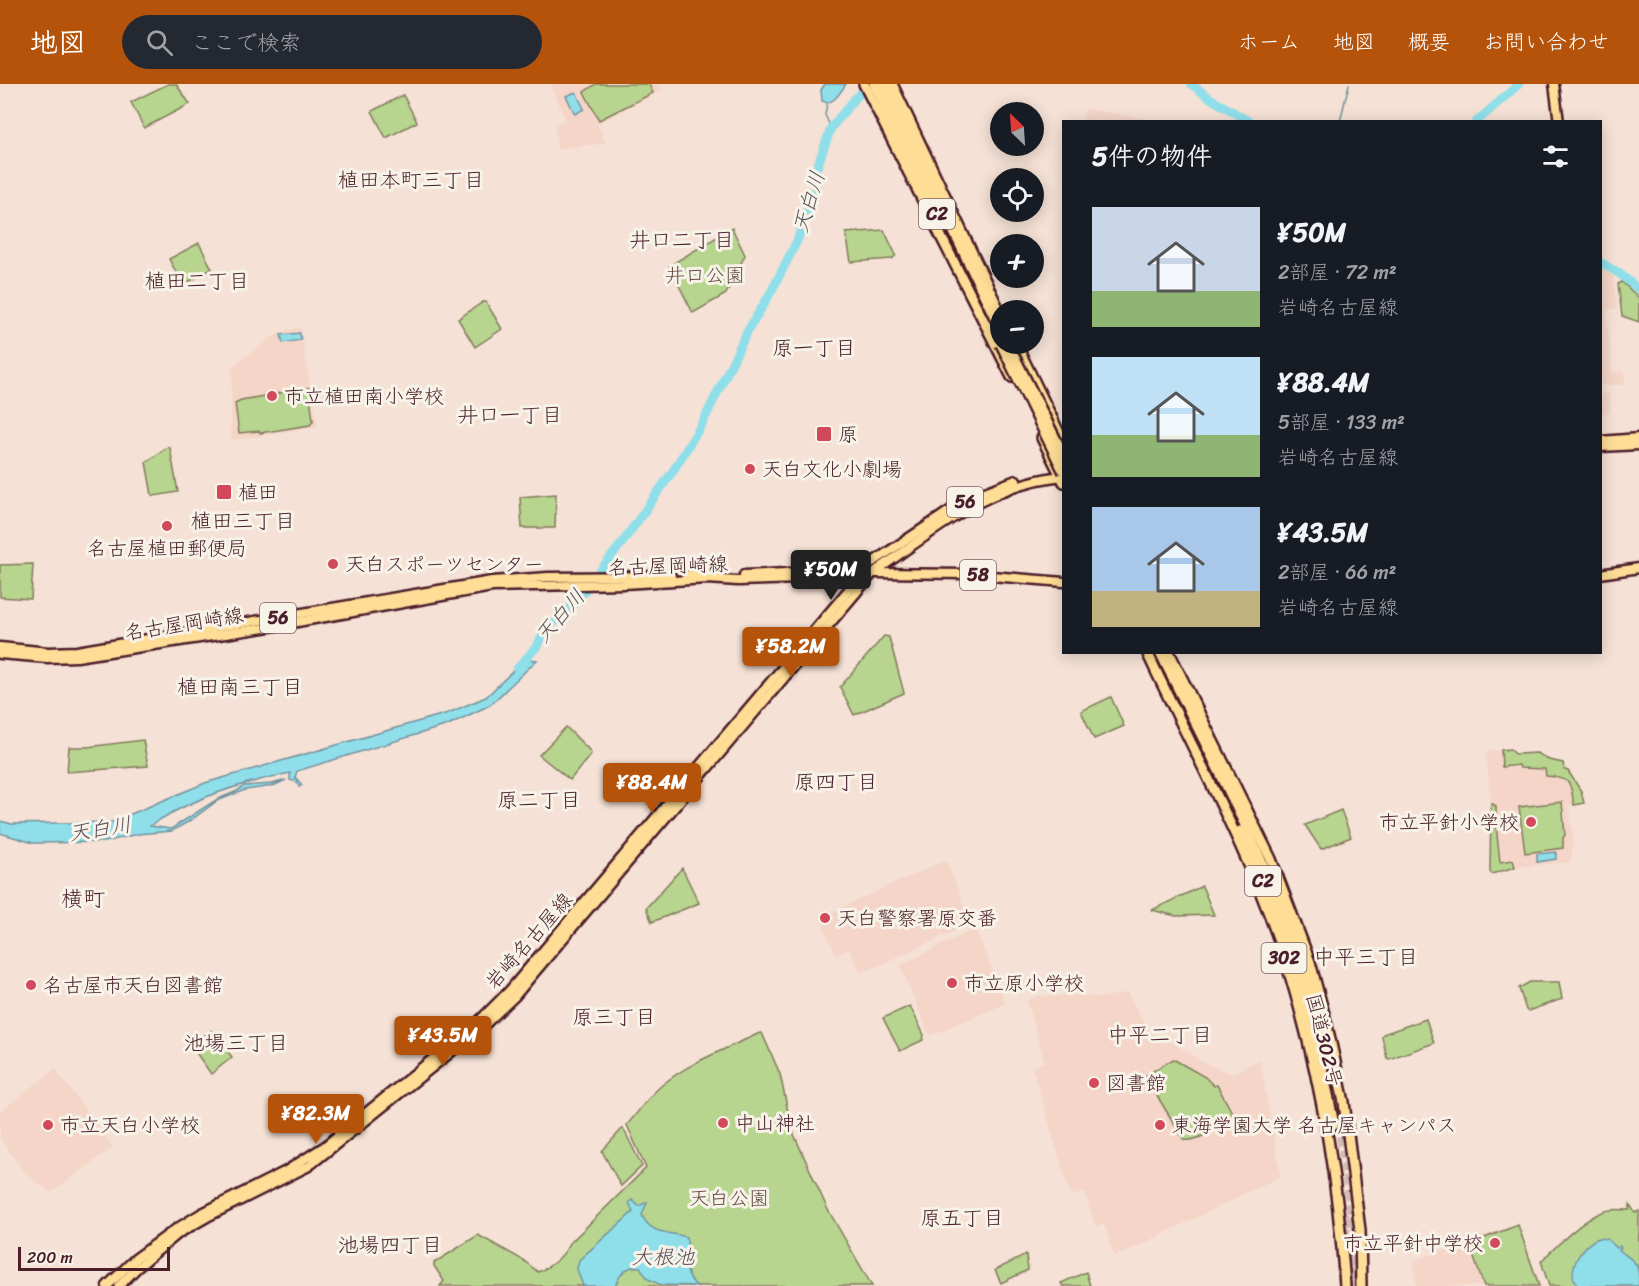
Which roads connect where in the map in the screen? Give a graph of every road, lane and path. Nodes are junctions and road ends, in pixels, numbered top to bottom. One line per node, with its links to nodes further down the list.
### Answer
1 (864, 84): 19 (highway)
2 (874, 84): 9 (highway, C2)
3 (883, 84): 8 (highway, C2)
4 (892, 84): 7 (highway)
5 (1554, 84): 6 (main road)
6 (1559, 120)
7 (995, 300)
8 (990, 307)
9 (990, 321)
10 (1006, 354): 19 (highway, C2, bridge)
11 (1013, 354): 18 (highway, bridge)
12 (1021, 354): 13 (highway)
13 (1062, 438)
14 (1639, 438): 15 (main road)
15 (1602, 441)
16 (1639, 446): 17 (main road)
17 (1602, 447)
18 (1062, 452)
19 (1062, 475): 20 (main road, 名古屋岡崎線 / 56); 21 (main road, 56)
20 (878, 560): 23 (main road, 名古屋岡崎線 / 56); 25 (main road, 岩崎名古屋線)
21 (892, 560): 24 (main road); 25 (main road, 56)
22 (1639, 568): 26 (main road)
23 (804, 572): 25 (main road, 56); 28 (main road, 名古屋岡崎線 / 56)
24 (892, 573): 25 (main road, 58); 29 (main road, 58)
25 (865, 574): 28 (main road, 名古屋岡崎線 / 56); 36 (main road, 岩崎名古屋線); 37 (main road, 岩崎名古屋線)
26 (1602, 574)
27 (555, 581): 28 (main road, 名古屋岡崎線 / 56); 30 (main road, 名古屋岡崎線 / 56); 31 (main road, 名古屋岡崎線 / 56)
28 (626, 581)
29 (1062, 582)
30 (0, 647)
31 (0, 654)
32 (1148, 654): 38 (highway, 国道302号 / 302)
33 (1153, 654): 34 (highway, C2)
34 (1161, 654)
35 (1170, 654): 39 (highway, 国道302号 / 302)
36 (107, 1286)
37 (119, 1286)
38 (1344, 1286)
39 (1361, 1286)

